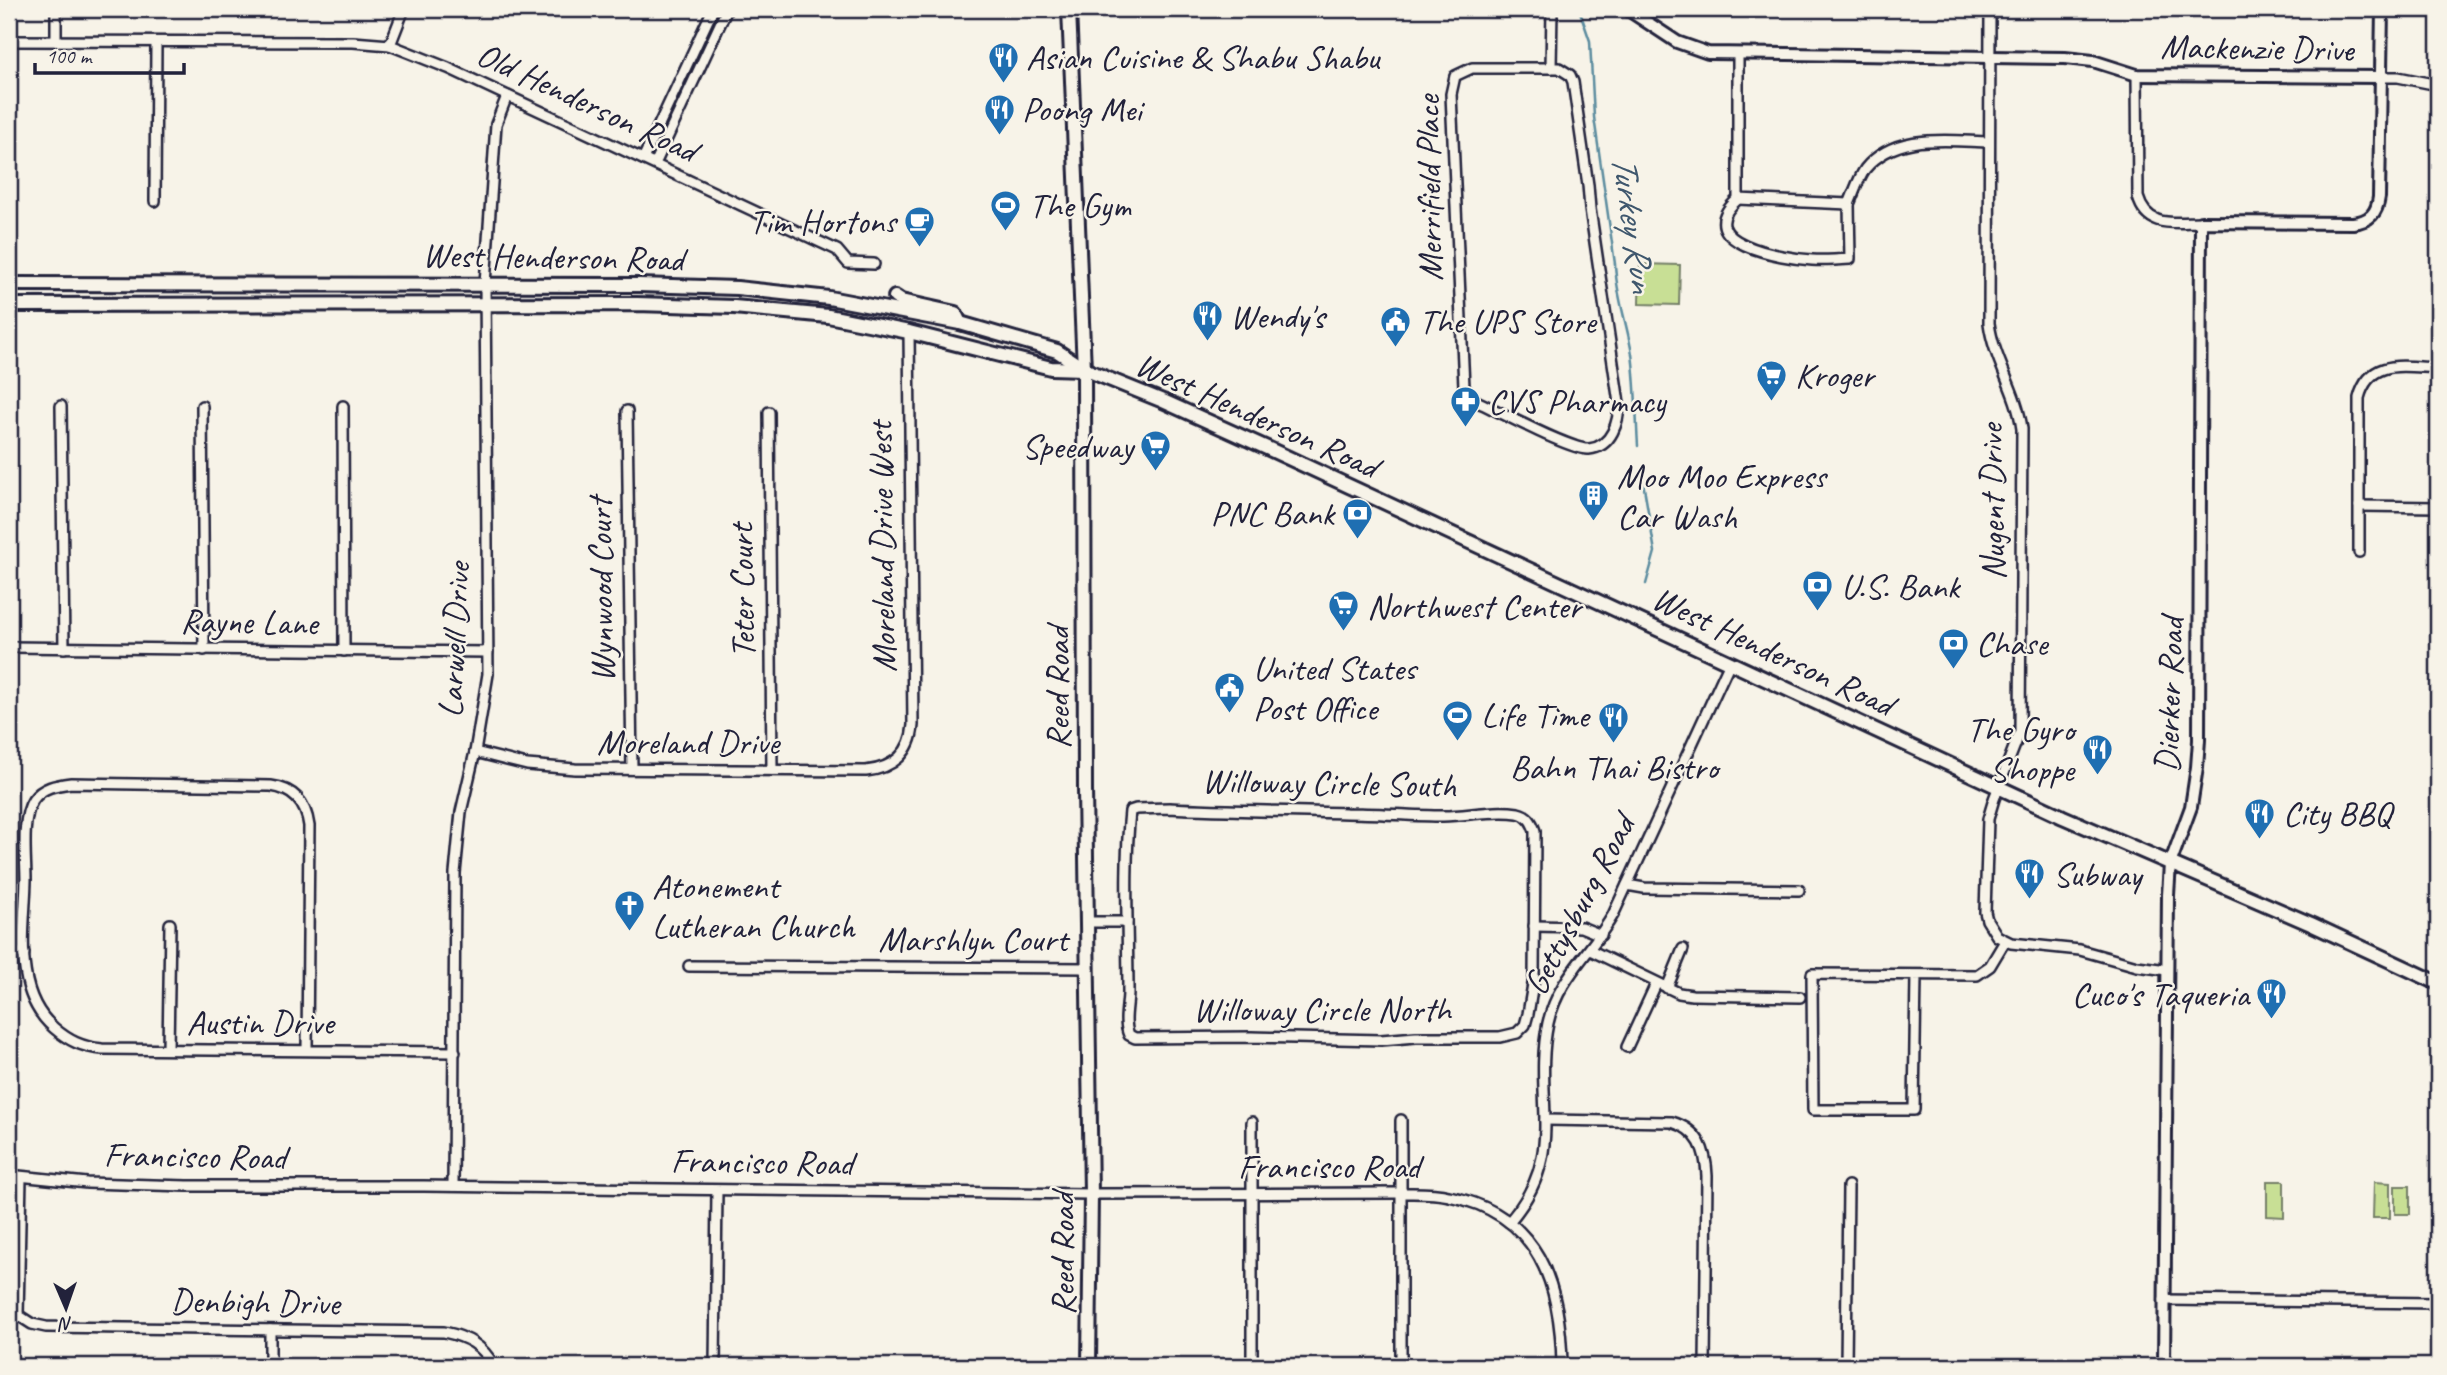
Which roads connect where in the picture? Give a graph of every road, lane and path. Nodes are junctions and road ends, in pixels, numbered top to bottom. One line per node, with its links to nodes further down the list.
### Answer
1 (56, 9): 11 (street)
2 (404, 9): 13 (street)
3 (713, 9): 22 (street)
4 (727, 9): 23 (street)
5 (1069, 9): 37 (main road, Reed Road)
6 (1552, 9): 16 (street)
7 (1990, 9): 15 (street, Nugent Drive)
8 (2382, 9): 18 (street)
9 (1633, 11): 14 (street, Mackenzie Drive)
10 (9, 41): 11 (street, Old Henderson Road)
11 (56, 41): 12 (street, Old Henderson Road)
12 (156, 42): 13 (street, Old Henderson Road); 25 (street)
13 (390, 45): 20 (street, Old Henderson Road)
14 (1738, 55): 15 (street, Mackenzie Drive); 24 (street)
15 (1990, 58): 17 (street, Mackenzie Drive); 21 (street, Nugent Drive)
16 (1551, 68): 16 (street, Merrifield Place)
17 (2137, 75): 18 (street, Mackenzie Drive); 27 (street)
18 (2381, 77): 19 (street, Mackenzie Drive); 27 (street)
19 (2438, 85)
20 (507, 96): 22 (street, Old Henderson Road); 30 (street, Larwell Drive)
21 (1990, 142): 26 (street); 56 (street, Nugent Drive)
22 (643, 159): 23 (street, Old Henderson Road)
23 (655, 164): 28 (street, Old Henderson Road)
24 (1738, 199): 26 (street); 26 (street)
25 (155, 201)
26 (1849, 204)
27 (2201, 222): 57 (street, Dierker Road)
28 (874, 264)
29 (9, 284): 30 (main road, West Henderson Road)
30 (485, 284): 33 (street, Larwell Drive); 34 (main road, West Henderson Road)
31 (895, 297): 34 (main road)
32 (9, 304): 33 (main road, West Henderson Road)
33 (485, 304): 35 (main road, West Henderson Road); 50 (street, Larwell Drive)
34 (960, 323): 37 (main road, West Henderson Road)
35 (909, 332): 37 (main road, West Henderson Road); 53 (street, Moreland Drive West)
36 (2438, 368): 43 (street)
37 (1084, 369): 51 (main road, West Henderson Road); 60 (main road, Reed Road)
38 (61, 406): 47 (street)
39 (202, 406): 48 (street)
40 (343, 406): 49 (street)
41 (627, 411): 54 (street, Wynwood Court)
42 (769, 412): 55 (street, Teter Court)
43 (2359, 506): 44 (street); 45 (street)
44 (2438, 507)
45 (2359, 552)
46 (9, 647): 47 (street, Rayne Lane)
47 (64, 648): 48 (street, Rayne Lane)
48 (204, 650): 49 (street, Rayne Lane)
49 (344, 651): 50 (street, Rayne Lane)
50 (488, 652): 52 (street, Larwell Drive)
51 (1730, 662): 56 (main road, West Henderson Road); 58 (street, Gettysburg Road)
52 (475, 752): 54 (street, Moreland Drive); 81 (street, Larwell Drive)
53 (900, 758): 55 (street, Moreland Drive)
54 (632, 769): 55 (street, Moreland Drive)
55 (772, 770)
56 (1999, 785): 57 (main road, West Henderson Road); 65 (street, Nugent Drive)
57 (2170, 863): 72 (street, Dierker Road); 75 (main road, West Henderson Road)
58 (1627, 885): 59 (street); 64 (street, Gettysburg Road)
59 (1799, 890)
60 (1087, 922): 61 (street); 71 (main road, Reed Road)
61 (1127, 922): 63 (street, Willoway Circle North); 63 (street, Willoway Circle South)
62 (170, 924): 79 (street)
63 (1534, 926): 64 (street)
64 (1601, 935): 67 (street, Gettysburg Road)
65 (2005, 941): 72 (street); 73 (street)
66 (1683, 949): 76 (street)
67 (1590, 950): 74 (street); 83 (street, Gettysburg Road)
68 (9, 953): 69 (street)
69 (24, 953): 79 (street, Austin Drive); 80 (street)
70 (689, 966): 71 (street, Marshlyn Court)
71 (1088, 968): 92 (main road, Reed Road)
72 (2167, 970): 94 (street, Dierker Road)
73 (1916, 975): 73 (street)
74 (1656, 984): 76 (street); 78 (street)
75 (2438, 984)
76 (1667, 988): 77 (street)
77 (1800, 997)
78 (1627, 1047)
79 (169, 1049): 80 (street, Austin Drive)
80 (307, 1050): 81 (street, Austin Drive)
81 (454, 1052): 87 (street, Larwell Drive)
82 (1401, 1120): 91 (street)
83 (1545, 1120): 93 (street, Gettysburg Road); 106 (street)
84 (1252, 1122): 90 (street)
85 (9, 1175): 86 (street, Francisco Road)
86 (21, 1178): 87 (street, Francisco Road); 96 (street)
87 (453, 1186): 89 (street, Francisco Road)
88 (1848, 1186): 107 (street)
89 (717, 1190): 92 (street, Francisco Road); 101 (street)
90 (1251, 1193): 91 (street, Francisco Road); 92 (street, Francisco Road); 103 (street)
91 (1401, 1193): 93 (street, Francisco Road); 104 (street)
92 (1091, 1194): 102 (main road, Reed Road)
93 (1509, 1222): 105 (street)
94 (2164, 1300): 95 (street); 108 (street, Dierker Road)
95 (2438, 1303)
96 (18, 1315): 97 (street); 98 (street, Denbigh Drive)
97 (9, 1324)
98 (270, 1330): 99 (street); 100 (street, Denbigh Drive)
99 (270, 1366)
100 (494, 1366)
101 (715, 1366)
102 (1089, 1366)
103 (1252, 1366)
104 (1401, 1366)
105 (1562, 1366)
106 (1705, 1366)
107 (1846, 1366)
108 (2164, 1366)

